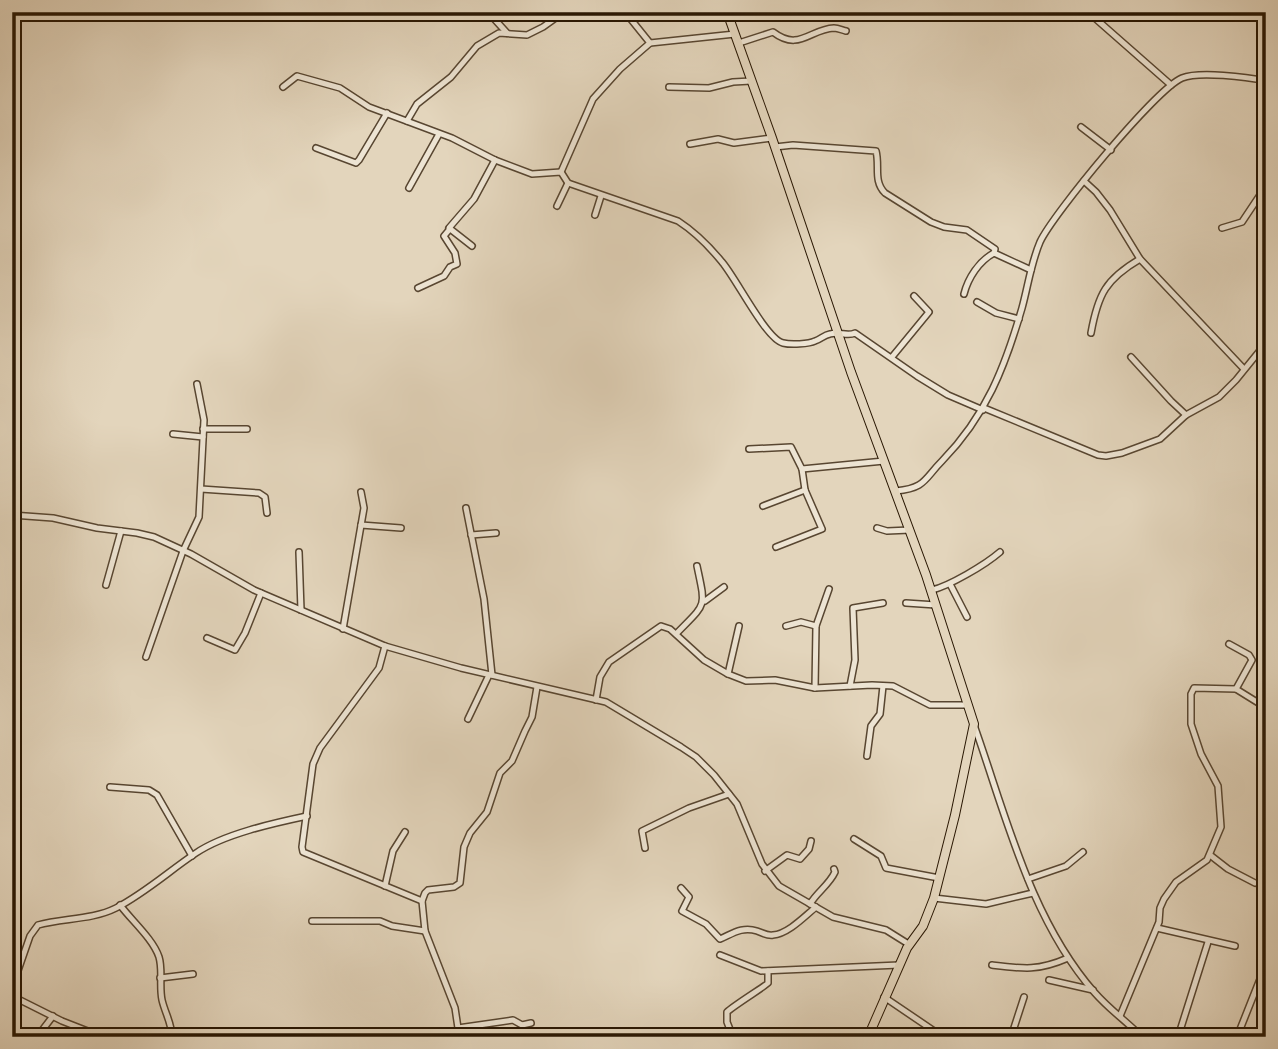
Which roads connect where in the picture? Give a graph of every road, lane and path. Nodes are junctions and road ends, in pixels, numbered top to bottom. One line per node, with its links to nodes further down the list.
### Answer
1 (488, 12): 7 (street)
2 (564, 12): 7 (street)
3 (625, 12): 9 (street)
4 (727, 12): 8 (main road)
5 (1088, 12): 13 (street)
6 (846, 31): 10 (street)
7 (507, 33): 17 (street)
8 (735, 34): 9 (street); 10 (main road)
9 (650, 43): 25 (street)
10 (739, 43): 12 (main road)
11 (1266, 80): 13 (street)
12 (751, 81): 15 (street); 20 (main road)
13 (1171, 85): 23 (street)
14 (283, 87): 16 (street)
15 (669, 87)
16 (387, 113): 17 (street); 22 (street)
17 (407, 121): 19 (street)
18 (1081, 127): 23 (street)
19 (439, 134): 24 (street); 29 (street)
20 (774, 143): 21 (street); 36 (street); 46 (main road)
21 (690, 144)
22 (316, 148)
23 (1111, 150): 26 (street)
24 (495, 160): 25 (street); 34 (street)
25 (561, 172): 27 (street)
26 (1084, 181): 37 (street); 38 (street)
27 (568, 183): 30 (street); 31 (street)
28 (1266, 186): 33 (street)
29 (409, 188)
30 (601, 196): 32 (street); 46 (street)
31 (557, 206)
32 (595, 215)
33 (1222, 228)
34 (449, 230): 35 (street); 40 (street)
35 (472, 246)
36 (994, 253): 38 (street); 42 (street)
37 (1140, 259): 47 (street); 51 (street)
38 (1031, 271): 45 (street)
39 (1266, 274): 41 (street)
40 (418, 288)
41 (1266, 291)
42 (964, 294)
43 (914, 296): 49 (street)
44 (978, 302): 45 (street)
45 (1019, 318): 53 (street)
46 (837, 333): 49 (street); 60 (main road)
47 (1091, 333)
48 (1266, 343): 51 (street)
49 (892, 357): 53 (street)
50 (1131, 357): 54 (street)
51 (1244, 369): 54 (street)
52 (197, 384): 55 (street)
53 (984, 409): 54 (street); 64 (street)
54 (1186, 415)
55 (204, 429): 56 (street); 58 (street)
56 (247, 429)
57 (173, 434): 58 (street)
58 (203, 437): 62 (street)
59 (749, 449): 61 (street)
60 (884, 461): 61 (street); 64 (main road)
61 (802, 469): 63 (street)
62 (201, 489): 68 (street); 78 (street)
63 (805, 490): 66 (street); 77 (street)
64 (896, 491): 73 (main road)
65 (361, 492): 70 (street)
66 (763, 506)
67 (467, 508): 76 (street)
68 (267, 513)
69 (12, 515): 74 (street)
70 (361, 525): 71 (street); 97 (street)
71 (401, 528)
72 (877, 528): 73 (street)
73 (910, 530): 86 (main road)
74 (121, 531): 78 (street); 83 (street)
75 (496, 533): 76 (street)
76 (471, 535): 104 (street)
77 (776, 547)
78 (183, 551): 87 (street); 102 (street)
79 (299, 552): 92 (street)
80 (1000, 552): 82 (street)
81 (697, 566): 88 (street)
82 (950, 584): 86 (street); 93 (street)
83 (106, 585)
84 (724, 587): 88 (street)
85 (829, 589): 96 (street)
86 (932, 590): 91 (main road)
87 (261, 593): 92 (street); 99 (street)
88 (705, 601): 98 (street)
89 (883, 603): 105 (street)
90 (906, 603): 91 (street)
91 (936, 605): 111 (main road)
92 (301, 610): 97 (street)
93 (967, 617)
94 (739, 626): 103 (street)
95 (786, 626): 96 (street)
96 (816, 626): 108 (street)
97 (343, 629): 101 (street)
98 (676, 634): 103 (street); 110 (street)
99 (207, 638)
100 (1229, 644): 109 (street)
101 (385, 646): 104 (street); 118 (street)
102 (146, 657)
103 (728, 674): 108 (street)
104 (490, 675): 107 (street); 113 (street)
105 (850, 686): 106 (street); 108 (street)
106 (883, 686): 111 (street); 115 (street)
107 (537, 687): 110 (street); 135 (street)
108 (815, 688)
109 (1236, 689): 112 (street); 124 (street)
110 (596, 699): 117 (street)
111 (967, 705): 114 (main road)
112 (1265, 707)
113 (468, 719)
114 (974, 724): 128 (main road); 129 (street)
115 (867, 756)
116 (110, 787): 125 (street)
117 (729, 794): 122 (street); 127 (street)
118 (307, 816): 125 (street); 131 (street)
119 (405, 832): 131 (street)
120 (854, 839): 128 (street)
121 (811, 841): 127 (street)
122 (645, 848)
123 (1083, 852): 129 (street)
124 (1210, 855): 130 (street); 139 (street)
125 (192, 856): 136 (street)
126 (834, 869): 137 (street)
127 (765, 870): 137 (street)
128 (939, 878): 134 (main road)
129 (1028, 879): 133 (street)
130 (1255, 883)
131 (385, 886): 135 (street)
132 (681, 888): 137 (street)
133 (1033, 893): 134 (street); 145 (street)
134 (933, 898): 142 (main road)
135 (422, 901): 140 (street)
136 (120, 905): 151 (street); 153 (street)
137 (813, 906): 142 (street)
138 (312, 921): 140 (street)
139 (1157, 928): 141 (street); 159 (street)
140 (425, 931): 161 (street)
141 (1208, 942): 143 (street); 173 (street)
142 (909, 945): 147 (main road)
143 (1235, 946)
144 (720, 956): 149 (street)
145 (1068, 958): 148 (street); 154 (street)
146 (1266, 964): 174 (street)
147 (899, 965): 149 (street); 156 (main road)
148 (992, 965)
149 (768, 971): 168 (street)
150 (193, 974): 151 (street)
151 (160, 978): 166 (street)
152 (1049, 980): 154 (street)
153 (12, 988)
154 (1093, 990): 159 (street)
155 (12, 996): 158 (street)
156 (884, 997): 163 (street); 169 (main road)
157 (1024, 997): 171 (street)
158 (53, 1016): 164 (street); 165 (street)
159 (1119, 1016): 172 (street)
160 (531, 1023): 161 (street)
161 (458, 1028): 167 (street)
162 (12, 1029): 164 (street)
163 (932, 1034): 170 (street)
164 (36, 1037)
165 (103, 1037)
166 (172, 1037)
167 (455, 1037)
168 (733, 1037)
169 (867, 1037)
170 (943, 1037)
171 (1011, 1037)
172 (1142, 1037)
173 (1178, 1037)
174 (1237, 1037)

